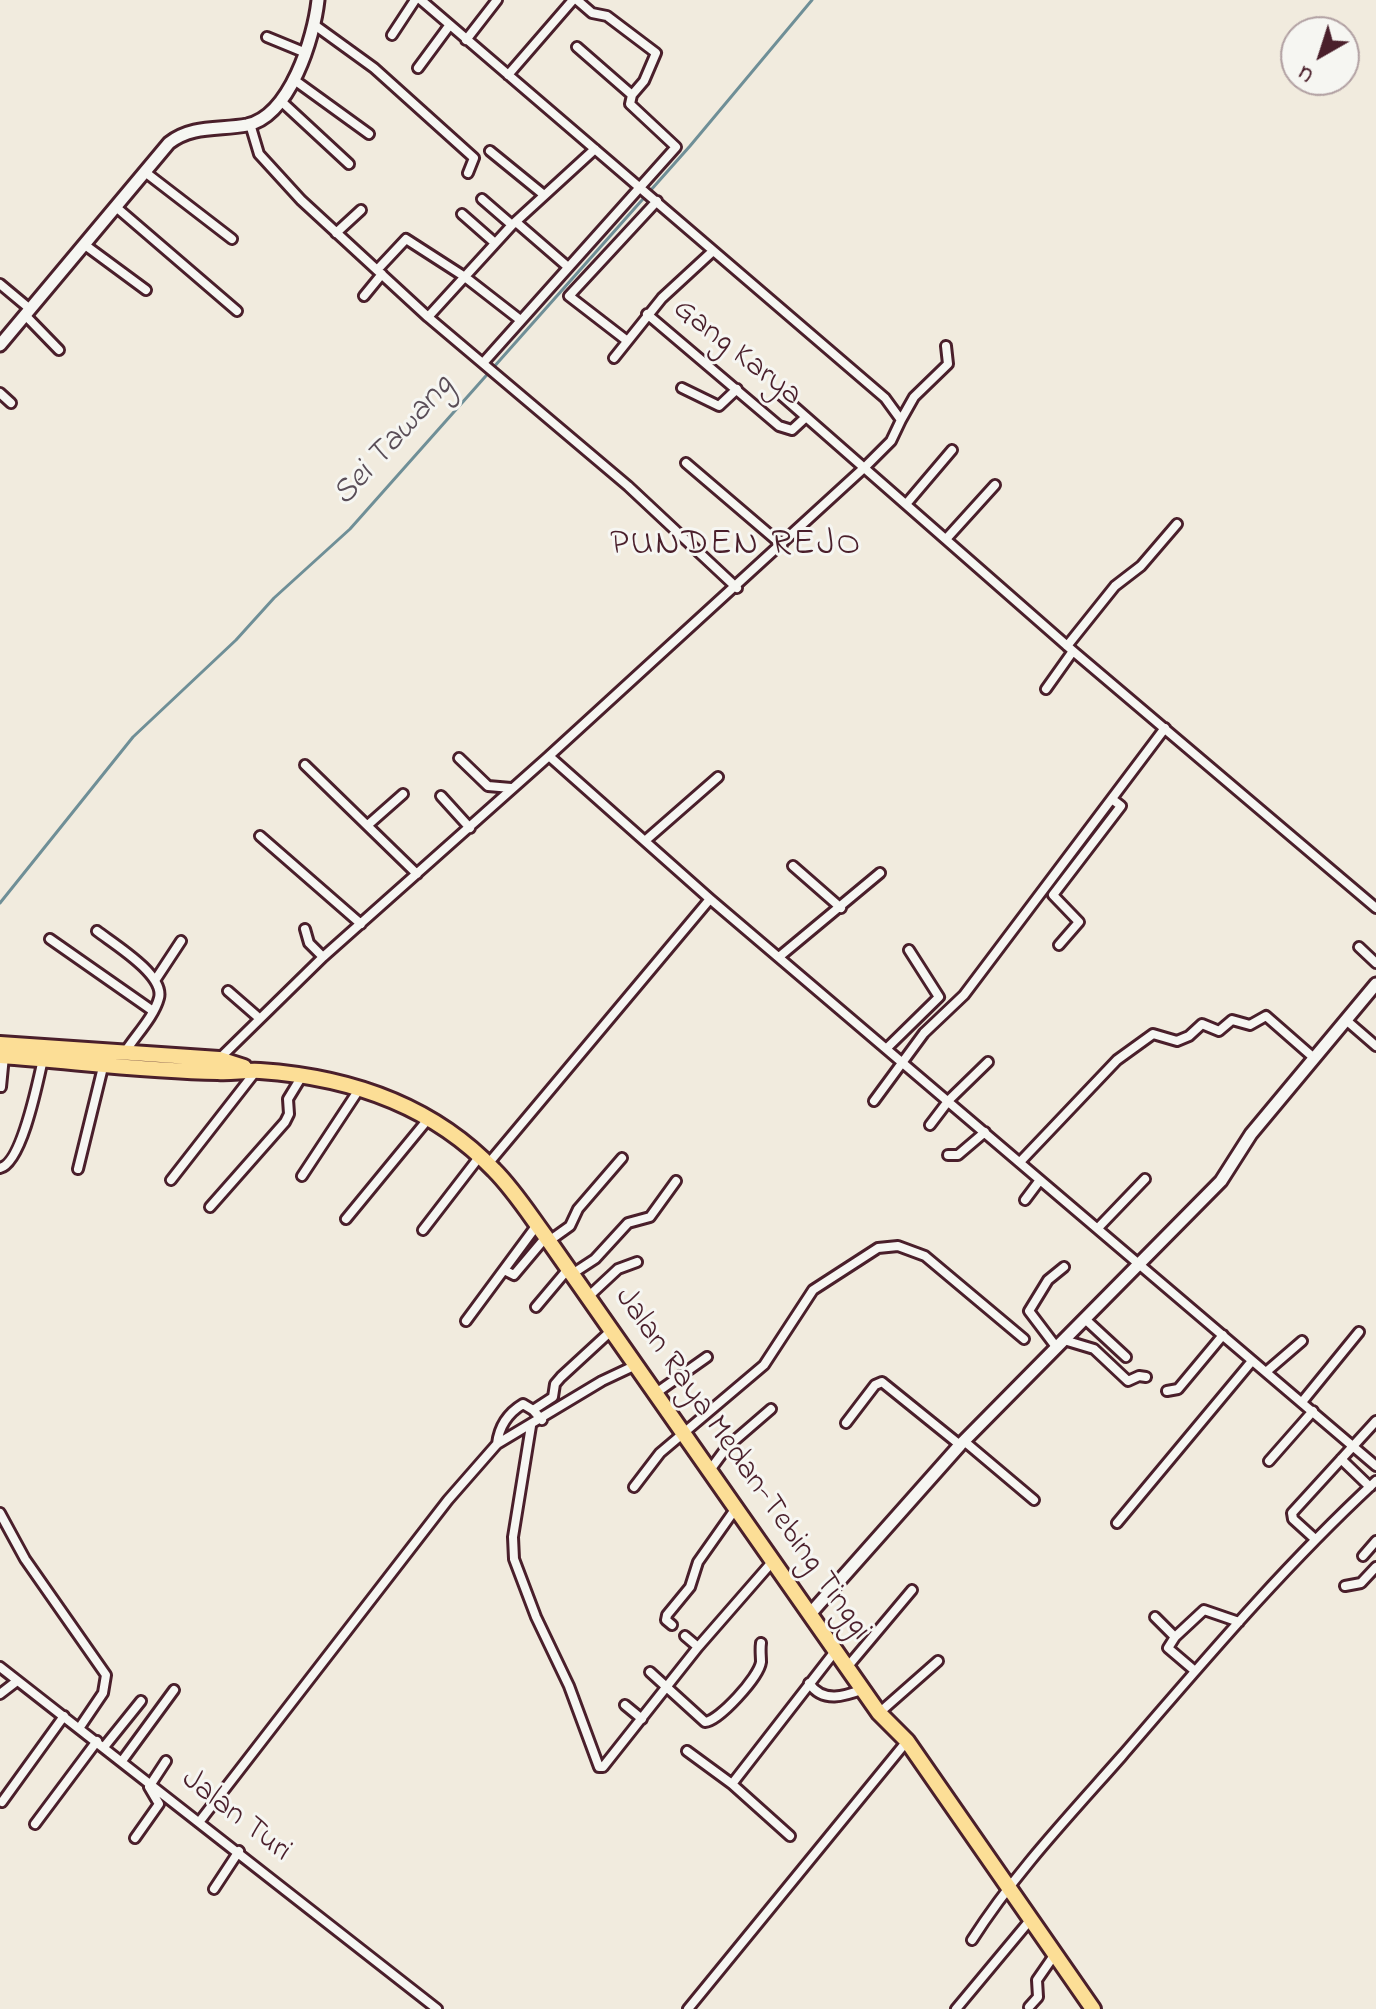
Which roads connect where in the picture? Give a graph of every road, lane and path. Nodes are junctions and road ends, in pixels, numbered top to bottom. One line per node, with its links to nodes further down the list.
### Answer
1 (318, 0): 5 (street)
2 (418, 0): 6 (street); 7 (street)
3 (497, 0): 9 (street)
4 (575, 0): 13 (street); 15 (street)
5 (316, 26): 11 (street); 23 (street)
6 (449, 26): 9 (street); 12 (street)
7 (392, 35)
8 (267, 37): 11 (street)
9 (466, 40): 13 (street)
10 (577, 47): 15 (street)
11 (306, 53): 14 (street)
12 (418, 68)
13 (508, 75): 19 (street)
14 (293, 79): 16 (street); 18 (street)
15 (632, 95): 24 (street)
16 (281, 101): 17 (street); 21 (street)
17 (250, 124): 22 (street); 32 (street)
18 (369, 134)
19 (595, 149): 24 (street); 25 (street)
20 (490, 151): 25 (street)
21 (349, 164)
22 (145, 172): 28 (street); 33 (street)
23 (468, 173)
24 (639, 186): 27 (street); 37 (street)
25 (544, 195): 31 (street)
26 (482, 199): 31 (street)
27 (656, 201): 36 (street); 48 (street)
28 (116, 207): 35 (street); 43 (street)
29 (361, 210): 32 (street)
30 (462, 214): 34 (street)
31 (514, 224): 34 (street); 37 (street)
32 (336, 233): 38 (street)
33 (232, 239)
34 (495, 243): 39 (street)
35 (85, 245): 41 (street); 44 (street)
36 (713, 251): 45 (street, Gang Karya); 60 (street)
37 (568, 267): 47 (street)
38 (379, 272): 39 (street); 42 (street); 46 (street)
39 (465, 277): 46 (street); 47 (street)
40 (0, 284): 44 (street)
41 (146, 290)
42 (364, 296)
43 (237, 311)
44 (27, 312): 49 (street); 51 (street)
45 (647, 314): 48 (street); 55 (street, Gang Karya)
46 (428, 317): 53 (street)
47 (519, 319): 53 (street)
48 (626, 340): 52 (street)
49 (0, 345)
50 (946, 346): 60 (street)
51 (59, 350)
52 (614, 358)
53 (485, 364): 69 (street)
54 (682, 388): 55 (street)
55 (737, 389): 59 (street, Gang Karya)
56 (0, 393): 58 (street)
57 (781, 395): 59 (street)
58 (11, 403)
59 (806, 417): 63 (street, Gang Karya)
60 (901, 420): 63 (street)
61 (952, 450): 65 (street)
62 (686, 463): 68 (street)
63 (865, 467): 65 (street, Gang Karya); 68 (street)
64 (995, 485): 67 (street)
65 (907, 503): 67 (street, Gang Karya)
66 (1177, 524): 70 (street)
67 (947, 538): 70 (street, Gang Karya)
68 (782, 545): 69 (street)
69 (737, 588): 73 (street)
70 (1070, 648): 71 (street); 72 (street, Gang Karya)
71 (1046, 689)
72 (1165, 728): 80 (street); 90 (street, Gang Karya)
73 (549, 756): 77 (street); 84 (street)
74 (459, 758): 77 (street)
75 (305, 765): 81 (street)
76 (718, 777): 84 (street)
77 (511, 788): 82 (street)
78 (403, 794): 81 (street)
79 (441, 796): 82 (street)
80 (1112, 799): 96 (street); 115 (street)
81 (369, 824): 87 (street)
82 (470, 828): 87 (street)
83 (260, 836): 91 (street)
84 (646, 840): 88 (street)
85 (793, 866): 89 (street)
86 (880, 873): 89 (street)
87 (417, 874): 91 (street)
88 (710, 899): 100 (street); 129 (street)
89 (841, 908): 100 (street)
90 (1376, 908)
91 (361, 924): 99 (street)
92 (305, 929): 99 (street)
93 (97, 931): 102 (street)
94 (50, 939): 105 (street)
95 (181, 941): 102 (street)
96 (1059, 945)
97 (1359, 947): 101 (street)
98 (909, 950): 109 (street)
99 (323, 957): 106 (street)
100 (779, 957): 109 (street)
101 (1376, 963)
102 (156, 979): 105 (street)
103 (1376, 984): 107 (street)
104 (228, 991): 106 (street)
105 (153, 1011): 111 (street)
106 (259, 1018): 114 (street)
107 (1346, 1020): 108 (street); 112 (street)
108 (1376, 1046)
109 (888, 1047): 115 (street)
110 (1, 1052): 111 (highway, Jalan Raya Medan-Tebing Tinggi); 113 (highway, Jalan Raya Medan-Tebing Tinggi); 120 (street)
111 (124, 1053): 114 (highway, Jalan Raya Medan-Tebing Tinggi)
112 (1314, 1058): 130 (street); 145 (street)
113 (43, 1059): 117 (highway, Jalan Raya Medan-Tebing Tinggi); 131 (street)
114 (219, 1059): 118 (highway, Jalan Raya Medan-Tebing Tinggi)
115 (903, 1059): 122 (street); 123 (street)
116 (988, 1062): 122 (street)
117 (104, 1063): 118 (highway, Jalan Raya Medan-Tebing Tinggi); 132 (street)
118 (256, 1070): 119 (highway, Jalan Raya Medan-Tebing Tinggi); 135 (street)
119 (303, 1075): 121 (highway, Jalan Raya Medan-Tebing Tinggi); 139 (street)
120 (1, 1087)
121 (360, 1087): 124 (highway, Jalan Raya Medan-Tebing Tinggi); 133 (street)
122 (949, 1100): 125 (street); 126 (street)
123 (874, 1101)
124 (429, 1118): 129 (highway, Jalan Raya Medan-Tebing Tinggi); 140 (street)
125 (930, 1125)
126 (985, 1132): 127 (street); 130 (street)
127 (948, 1155)
128 (622, 1158): 143 (street)
129 (484, 1160): 142 (street); 143 (highway, Jalan Raya Medan-Tebing Tinggi)
130 (1020, 1162): 136 (street)
131 (0, 1168)
132 (78, 1169)
133 (302, 1176)
134 (1145, 1179): 141 (street)
135 (171, 1180)
136 (1040, 1180): 138 (street); 141 (street)
137 (676, 1181): 148 (street)
138 (1025, 1200)
139 (210, 1207)
140 (346, 1219)
141 (1098, 1228): 145 (street)
142 (423, 1230)
143 (544, 1234): 147 (street); 147 (street); 148 (highway, Jalan Raya Medan-Tebing Tinggi)
144 (637, 1262): 149 (street)
145 (1139, 1263): 151 (street); 155 (street)
146 (1064, 1267): 158 (street)
147 (504, 1270): 152 (street)
148 (570, 1271): 149 (highway, Jalan Raya Medan-Tebing Tinggi); 150 (street)
149 (588, 1297): 153 (highway, Jalan Raya Medan-Tebing Tinggi)
150 (536, 1307)
151 (1085, 1319): 158 (street); 160 (street)
152 (466, 1321)
153 (612, 1330): 162 (highway, Jalan Raya Medan-Tebing Tinggi); 170 (street)
154 (1359, 1332): 167 (street)
155 (1223, 1335): 161 (street); 165 (street)
156 (1024, 1339): 174 (street)
157 (1302, 1341): 163 (street)
158 (1061, 1344): 164 (street); 175 (street)
159 (707, 1357): 166 (street)
160 (1126, 1357)
161 (1252, 1361): 163 (street); 187 (street)
162 (636, 1365): 166 (highway, Jalan Raya Medan-Tebing Tinggi); 170 (street)
163 (1266, 1372): 167 (street)
164 (1146, 1377)
165 (1167, 1391)
166 (656, 1393): 174 (highway, Jalan Raya Medan-Tebing Tinggi)
167 (1302, 1402): 169 (street)
168 (771, 1409): 181 (street)
169 (1313, 1411): 177 (street); 179 (street)
170 (538, 1415): 173 (street); 176 (street)
171 (1376, 1421): 177 (street)
172 (846, 1423): 175 (street)
173 (531, 1426): 176 (street); 219 (street)
174 (684, 1433): 181 (highway, Jalan Raya Medan-Tebing Tinggi); 183 (street)
175 (962, 1443): 184 (street); 195 (street)
176 (497, 1444): 229 (street)
177 (1353, 1445): 178 (street); 180 (street)
178 (1341, 1459): 182 (street); 188 (street)
179 (1269, 1461)
180 (1376, 1466)
181 (710, 1470): 185 (highway, Jalan Raya Medan-Tebing Tinggi)
182 (1373, 1484): 188 (street)
183 (634, 1487)
184 (1034, 1500)
185 (737, 1507): 191 (highway, Jalan Raya Medan-Tebing Tinggi); 198 (street)
186 (0, 1513): 220 (street)
187 (1117, 1523)
188 (1315, 1539): 197 (street)
189 (1376, 1541): 190 (street)
190 (1363, 1556)
191 (773, 1561): 195 (highway, Jalan Raya Medan-Tebing Tinggi); 202 (street)
192 (1376, 1567): 193 (street)
193 (1345, 1586)
194 (912, 1590): 205 (street)
195 (810, 1614): 203 (highway, Jalan Raya Medan-Tebing Tinggi)
196 (1155, 1617): 200 (street)
197 (1239, 1622): 200 (street); 207 (street)
198 (672, 1625)
199 (685, 1636): 202 (street)
200 (1175, 1637): 207 (street)
201 (761, 1643): 211 (street)
202 (698, 1647): 211 (street)
203 (836, 1649): 205 (highway, Jalan Raya Medan-Tebing Tinggi); 210 (street)
204 (938, 1661): 217 (street)
205 (849, 1665): 212 (highway, Jalan Raya Medan-Tebing Tinggi)
206 (0, 1667): 209 (street, Jalan Turi)
207 (1195, 1671): 234 (street)
208 (650, 1672): 211 (street)
209 (17, 1681): 214 (street); 218 (street, Jalan Turi)
210 (809, 1683): 212 (street); 227 (street)
211 (667, 1686): 219 (street)
212 (865, 1688): 217 (highway, Jalan Raya Medan-Tebing Tinggi)
213 (174, 1690): 224 (street)
214 (0, 1694)
215 (141, 1701): 222 (street)
216 (625, 1705): 219 (street)
217 (879, 1713): 221 (highway, Jalan Raya Medan-Tebing Tinggi)
218 (64, 1716): 220 (street, Jalan Turi); 228 (street)
219 (642, 1719)
220 (80, 1727): 222 (street, Jalan Turi)
221 (907, 1741): 234 (highway, Jalan Raya Medan-Tebing Tinggi); 241 (street)
222 (101, 1744): 224 (street, Jalan Turi); 230 (street)
223 (687, 1751): 227 (street)
224 (122, 1761): 226 (street, Jalan Turi)
225 (166, 1761): 226 (street)
226 (151, 1782): 229 (street, Jalan Turi); 232 (street)
227 (732, 1784): 231 (street)
228 (2, 1802)
229 (200, 1821): 233 (street, Jalan Turi)
230 (35, 1824)
231 (790, 1836)
232 (135, 1838)
233 (239, 1851): 235 (street); 240 (street, Jalan Turi)
234 (1008, 1887): 236 (highway, Jalan Raya Medan-Tebing Tinggi); 237 (street)
235 (214, 1889)
236 (1031, 1919): 238 (highway, Jalan Raya Medan-Tebing Tinggi); 242 (street)
237 (972, 1940)
238 (1055, 1953): 239 (street); 243 (highway, Jalan Raya Medan-Tebing Tinggi)
239 (1029, 2007)
240 (437, 2009)
241 (688, 2009)
242 (956, 2009)
243 (1093, 2009)

